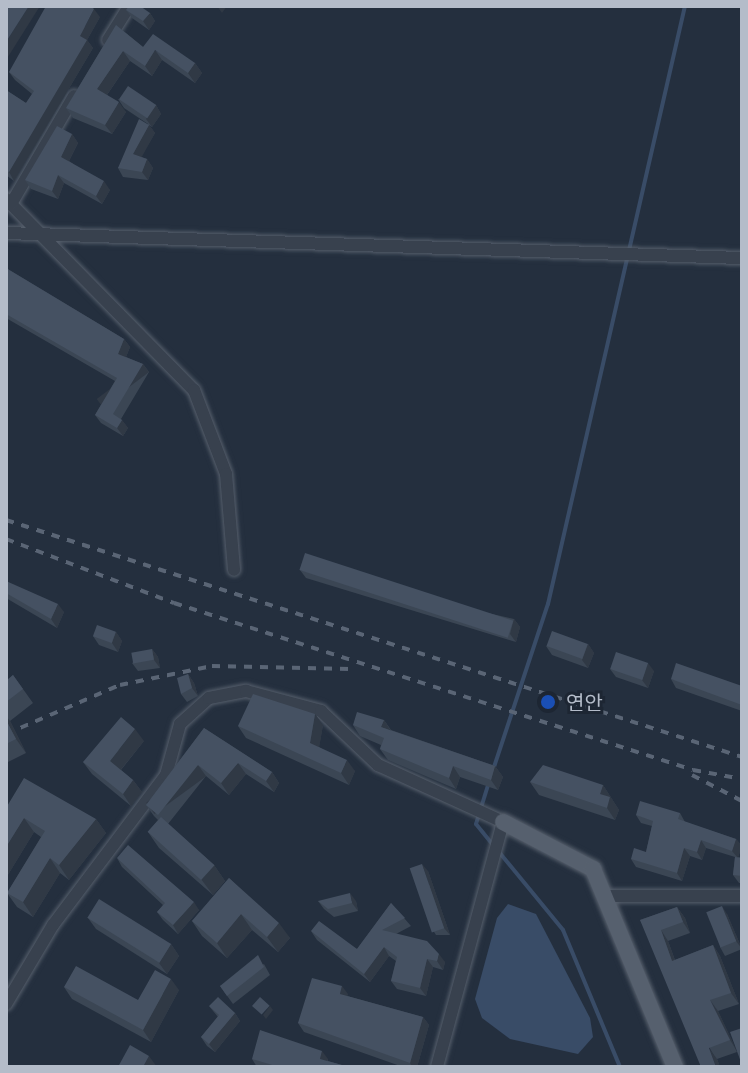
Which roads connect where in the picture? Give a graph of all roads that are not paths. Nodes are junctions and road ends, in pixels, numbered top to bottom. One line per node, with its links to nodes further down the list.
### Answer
1 (129, 6): 2 (street)
2 (96, 60)
3 (81, 86): 4 (street)
4 (8, 201): 5 (street)
5 (36, 232): 6 (street); 7 (street); 8 (street)
6 (6, 233)
7 (742, 258)
8 (234, 570)
9 (503, 822): 10 (main road); 12 (street); 13 (street)
10 (608, 896): 11 (street); 14 (main road)
11 (742, 896)
12 (6, 1004)
13 (437, 1067)
14 (675, 1067)

